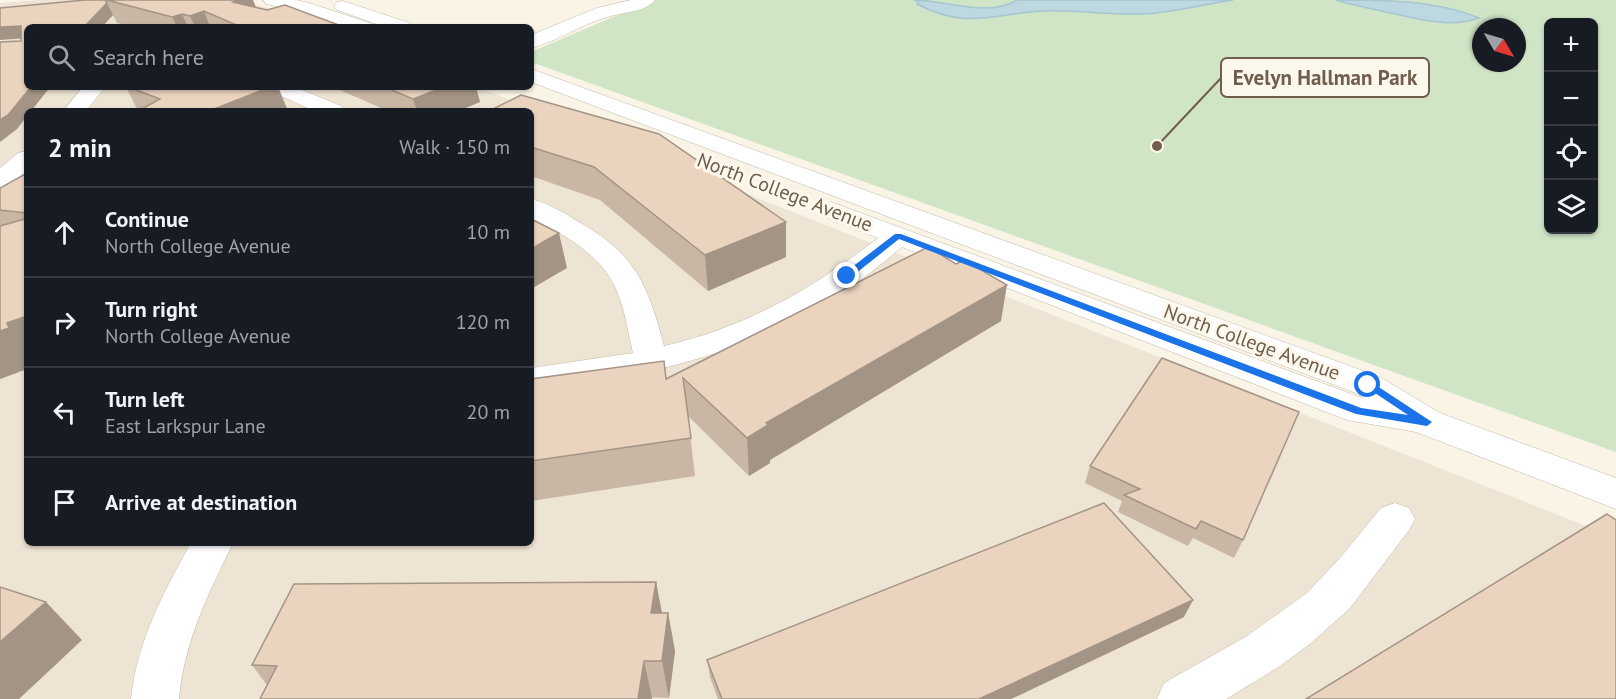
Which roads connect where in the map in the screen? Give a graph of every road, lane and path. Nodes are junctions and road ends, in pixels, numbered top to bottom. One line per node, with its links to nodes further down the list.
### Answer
1 (272, 0): 6 (street)
2 (324, 0): 7 (street)
3 (619, 0): 5 (street)
4 (646, 0): 5 (street)
5 (603, 12): 8 (street)
6 (354, 24)
7 (394, 24)
8 (534, 41)
9 (534, 76): 21 (street, North College Avenue)
10 (92, 90): 13 (street)
11 (284, 90): 14 (street)
12 (525, 90): 18 (street, North College Avenue)
13 (76, 108)
14 (326, 108)
15 (24, 161): 16 (street)
16 (0, 181)
17 (534, 209): 19 (street)
18 (898, 236): 19 (street); 21 (street, North College Avenue)
19 (652, 361): 20 (street)
20 (534, 380)
21 (1427, 422): 22 (street, North College Avenue)
22 (1616, 494)
23 (1395, 519): 26 (street)
24 (210, 546): 25 (street)
25 (155, 699)
26 (1181, 699)

